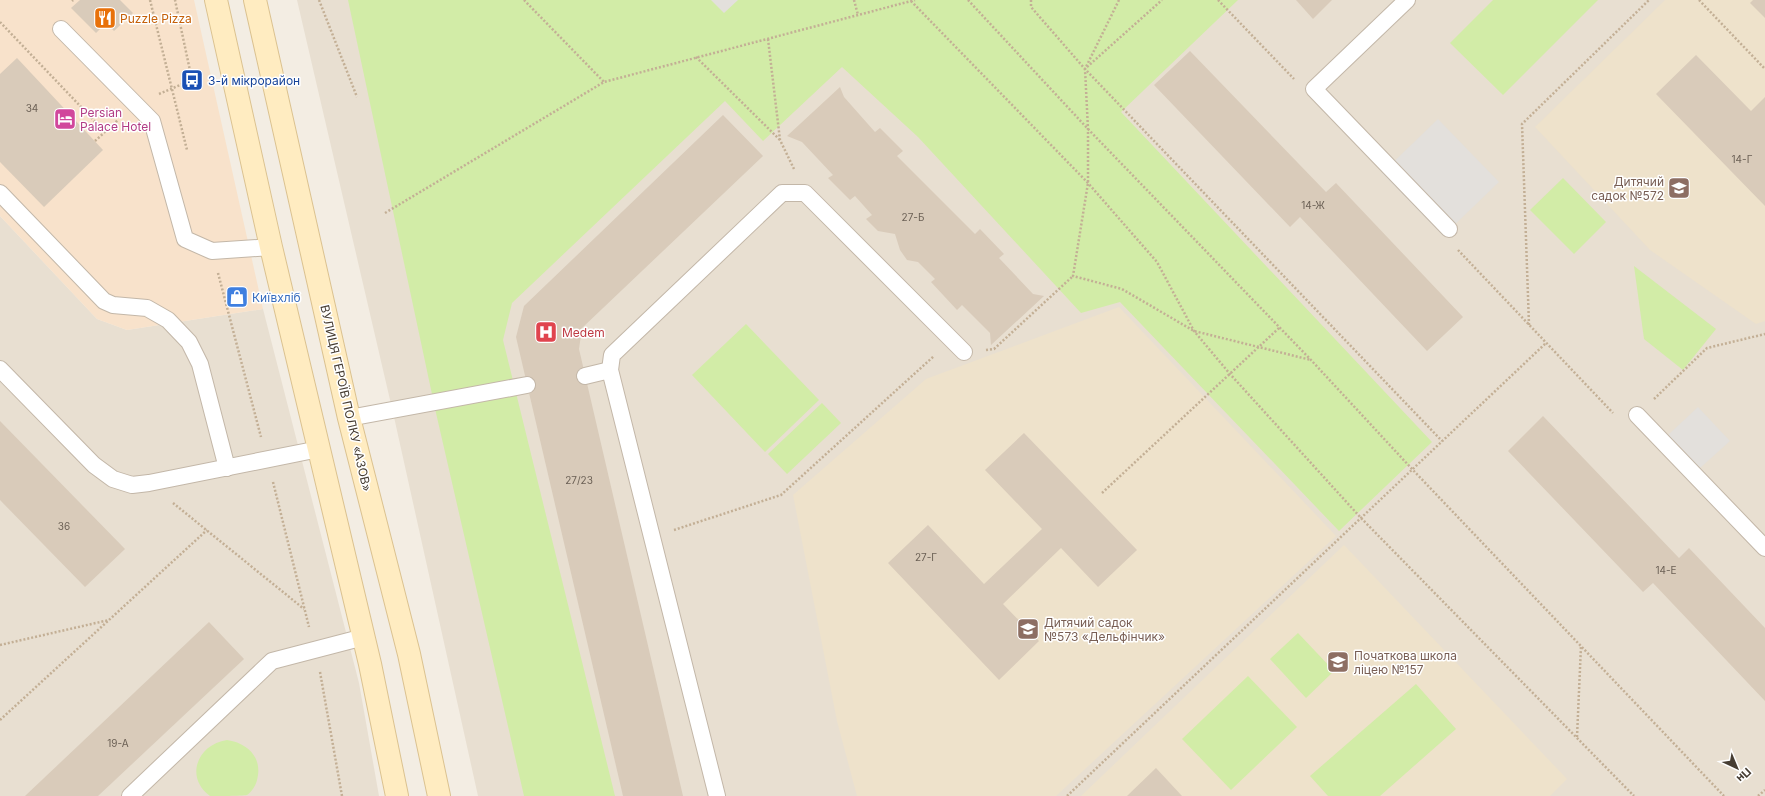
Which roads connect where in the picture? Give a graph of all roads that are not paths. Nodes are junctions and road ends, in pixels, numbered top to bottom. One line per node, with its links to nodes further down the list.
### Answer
1 (216, 0): 7 (main road)
2 (254, 0): 14 (main road, ВУЛИЦЯ ГЕРОЇВ ПОЛКУ «АЗОВ»)
3 (1406, 0): 6 (lane)
4 (61, 29): 7 (lane)
5 (0, 192): 16 (lane)
6 (1449, 229)
7 (271, 247): 15 (main road)
8 (964, 352): 10 (lane)
9 (0, 369): 16 (lane)
10 (610, 370): 11 (lane); 22 (lane)
11 (585, 376)
12 (527, 385): 14 (lane)
13 (1637, 415): 17 (lane)
14 (349, 418): 21 (main road, ВУЛИЦЯ ГЕРОЇВ ПОЛКУ «АЗОВ»)
15 (319, 449): 16 (lane); 18 (main road)
16 (227, 468)
17 (1765, 548)
18 (364, 637): 19 (lane); 20 (main road)
19 (130, 796)
20 (397, 796)
21 (439, 796)
22 (717, 796)

